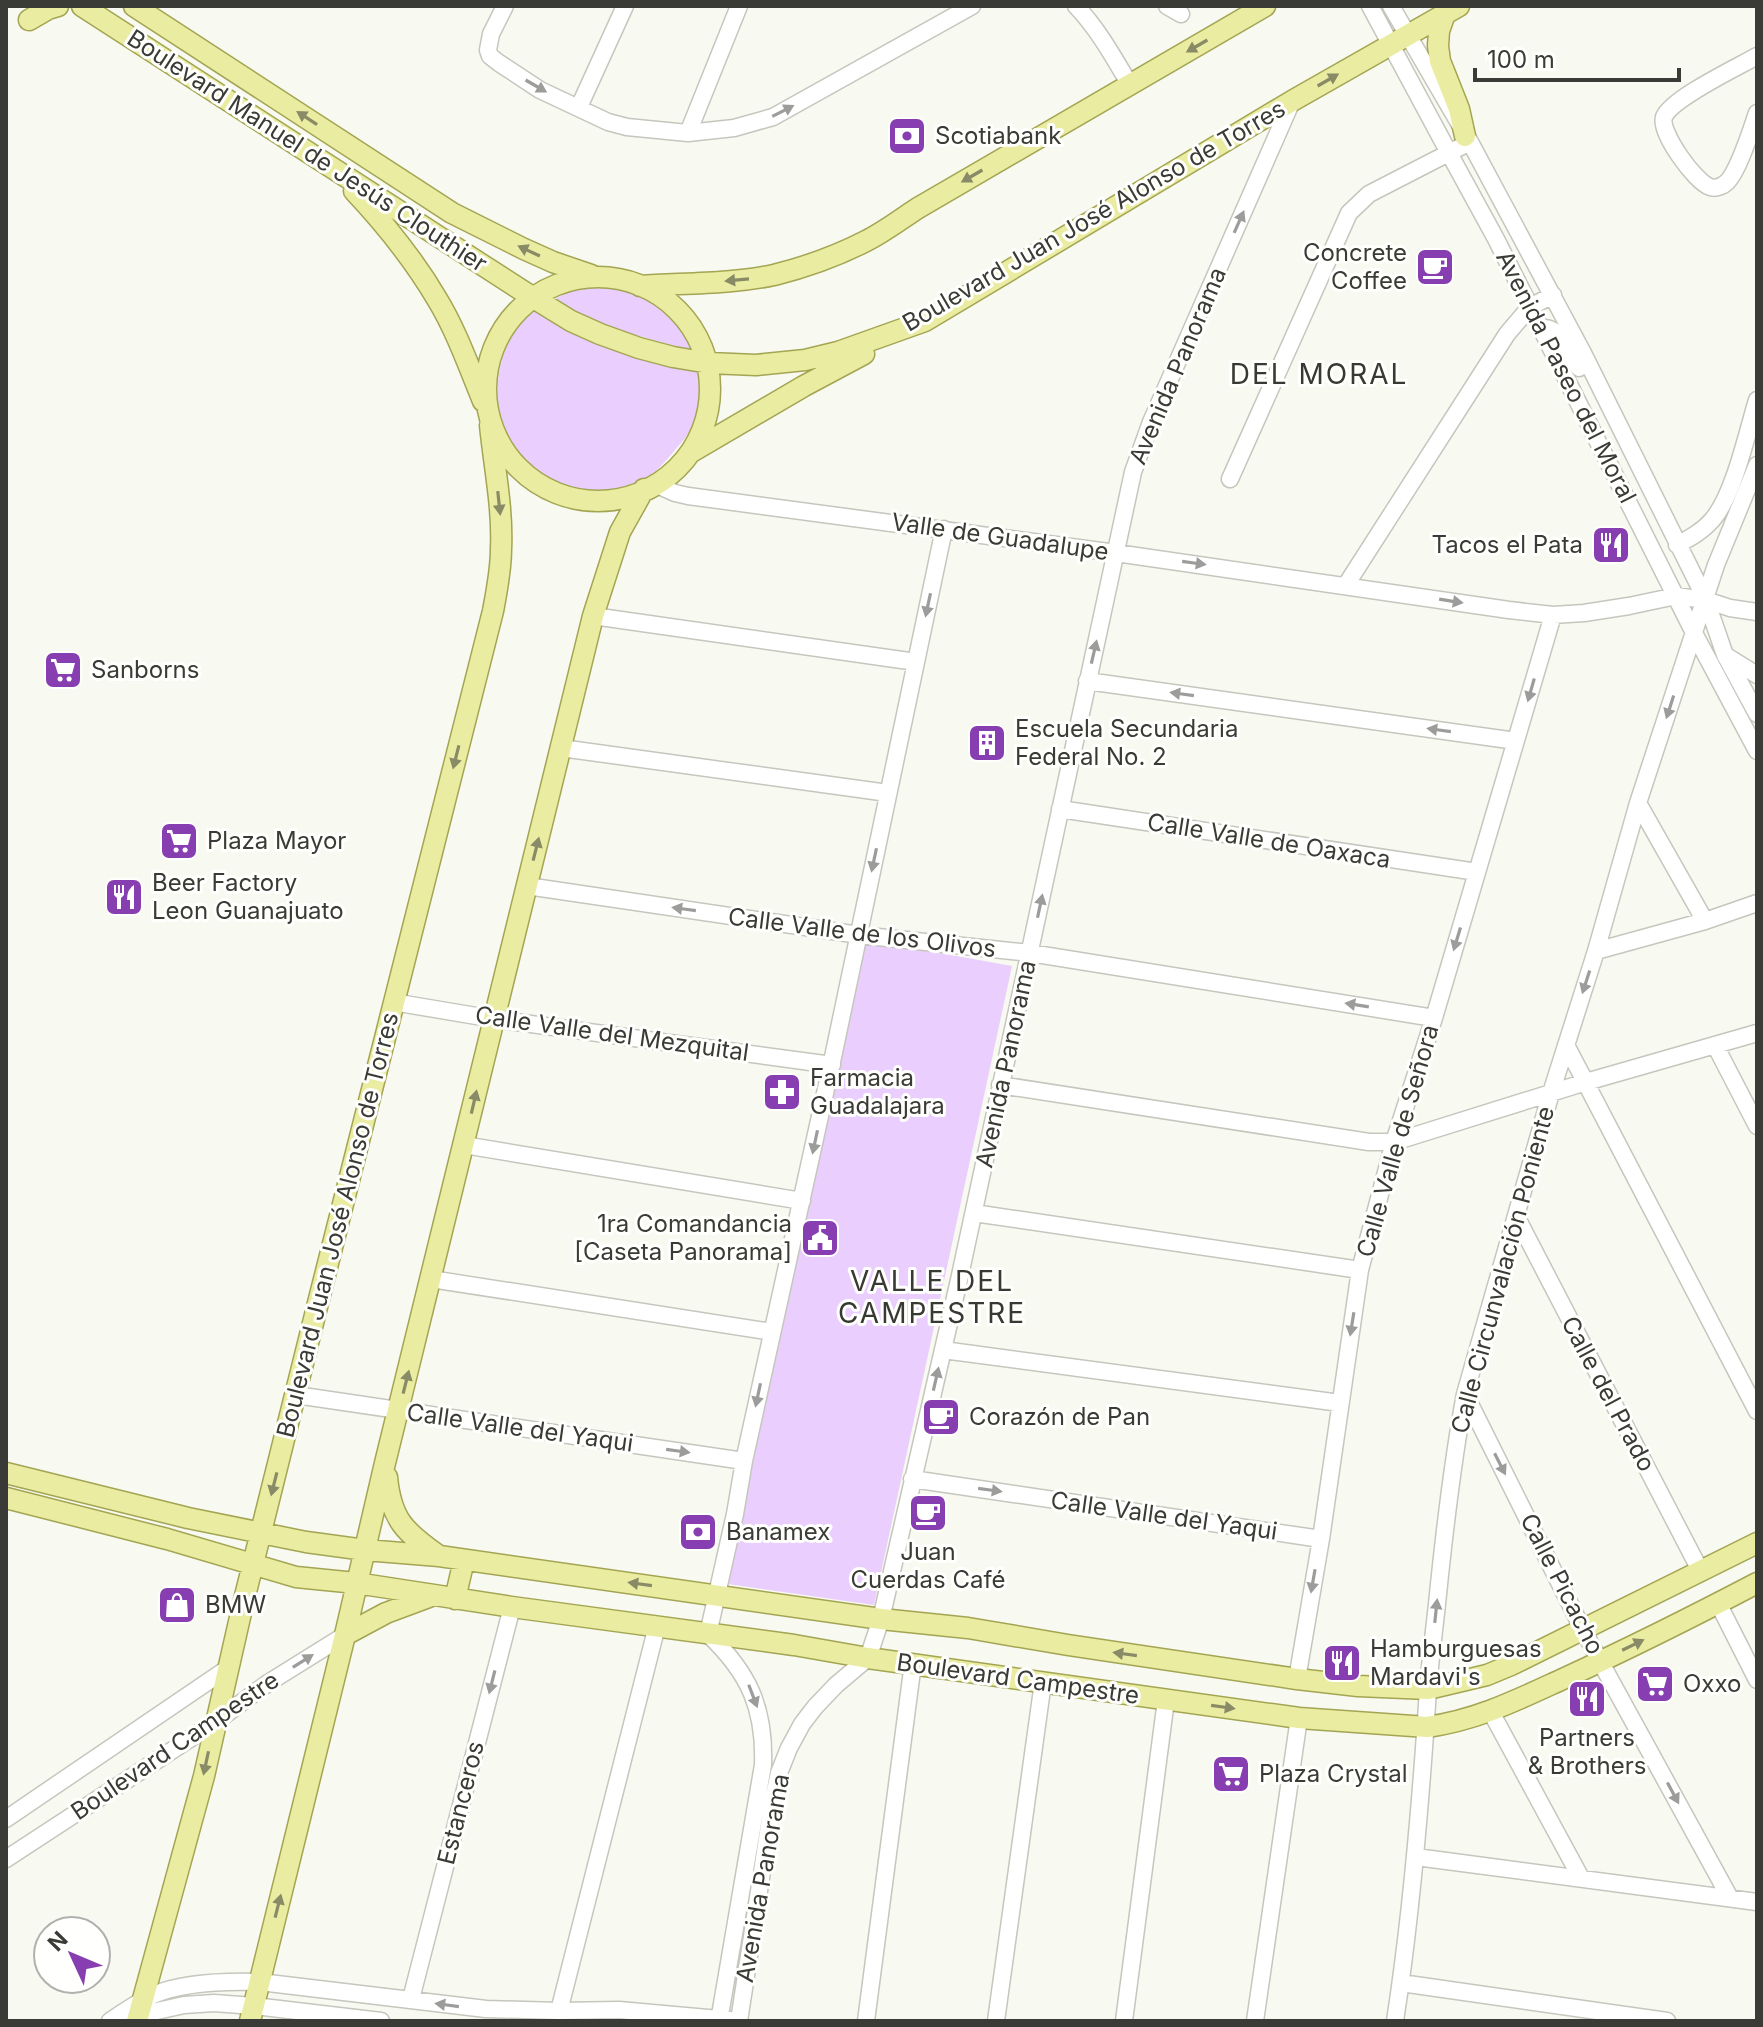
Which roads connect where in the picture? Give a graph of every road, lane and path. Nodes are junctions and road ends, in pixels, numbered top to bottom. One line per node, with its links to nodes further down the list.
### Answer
1 (58, 6): 13 (main road)
2 (82, 6): 24 (main road, Boulevard Manuel de Jesús Clouthier)
3 (134, 6): 25 (main road, Boulevard Manuel de Jesús Clouthier, one-way to 3)
4 (505, 6): 18 (street, one-way to 18)
5 (625, 6): 18 (street)
6 (739, 6): 20 (street)
7 (972, 6): 20 (street, one-way to 7)
8 (1076, 6): 16 (street)
9 (1265, 6): 16 (main road, one-way to 16)
10 (1391, 6): 14 (street, Avenida Paseo del Moral)
11 (1371, 8): 14 (street, Avenida Paseo del Moral)
12 (1452, 10): 14 (main road, Boulevard Juan José Alonso de Torres); 22 (main road)
13 (29, 20)
14 (1399, 40): 17 (main road, Boulevard Juan José Alonso de Torres, one-way to 14); 22 (street, Avenida Paseo del Moral); 23 (street, Avenida Paseo del Moral)
15 (1757, 56): 21 (street)
16 (1130, 85): 26 (main road, one-way to 26)
17 (1292, 101): 30 (main road, Boulevard Juan José Alonso de Torres); 42 (street, Avenida Panorama, one-way to 17)
18 (579, 107): 20 (street)
19 (1757, 113): 21 (street)
20 (688, 133)
21 (1753, 137)
22 (1468, 139): 23 (street); 27 (street, Avenida Paseo del Moral)
23 (1449, 153): 29 (street, Avenida Paseo del Moral); 38 (street)
24 (331, 167): 28 (main road, Boulevard Manuel de Jesús Clouthier); 35 (main road)
25 (602, 279): 26 (main road); 28 (main road)
26 (636, 286): 32 (main road)
27 (1553, 295): 29 (street); 34 (street, Avenida Paseo del Moral)
28 (532, 297): 32 (main road, Boulevard Juan José Alonso de Torres); 35 (main road)
29 (1530, 307): 31 (street, Avenida Paseo del Moral); 43 (street)
30 (925, 321): 32 (main road, Boulevard Juan José Alonso de Torres); 36 (main road)
31 (1542, 328): 34 (street); 44 (street, Avenida Paseo del Moral)
32 (709, 363): 36 (main road)
33 (1757, 400): 41 (street)
34 (1611, 410): 41 (street, Avenida Paseo del Moral)
35 (488, 418): 39 (main road); 68 (main road, Boulevard Juan José Alonso de Torres, one-way to 68)
36 (687, 455): 39 (main road)
37 (1756, 471): 45 (street, Calle Circunvalación Poniente)
38 (1230, 479)
39 (650, 486): 40 (street, Valle de Guadalupe); 48 (main road)
40 (944, 529): 42 (street, Valle de Guadalupe); 51 (street, one-way to 51)
41 (1677, 545): 45 (street, Avenida Paseo del Moral)
42 (1116, 553): 43 (street, Valle de Guadalupe, one-way to 43); 53 (street, Avenida Panorama, one-way to 42)
43 (1346, 585): 47 (street, Valle de Guadalupe, one-way to 47)
44 (1676, 596): 45 (street, Valle de Guadalupe); 47 (street, Valle de Guadalupe); 49 (street, Avenida Paseo del Moral)
45 (1706, 600): 46 (street, Valle de Guadalupe); 49 (street, Calle Circunvalación Poniente); 50 (street, Avenida Paseo del Moral)
46 (1757, 612)
47 (1553, 615): 55 (street, Calle Valle de Señora, one-way to 55)
48 (593, 616): 51 (street); 56 (main road)
49 (1694, 633): 57 (street, Avenida Paseo del Moral); 59 (street, Calle Circunvalación Poniente, one-way to 59)
50 (1725, 655): 52 (street); 54 (street, Avenida Paseo del Moral)
51 (916, 662): 58 (street)
52 (1757, 675)
53 (1087, 681): 55 (street, one-way to 53); 60 (street, Avenida Panorama)
54 (1757, 714)
55 (1516, 741): 61 (street, Calle Valle de Señora)
56 (561, 748): 58 (street); 62 (main road, one-way to 56)
57 (1757, 751)
58 (888, 793): 65 (street, one-way to 65)
59 (1638, 803): 64 (street); 66 (street, Calle Circunvalación Poniente)
60 (1060, 809): 61 (street, Calle Valle de Oaxaca); 67 (street, Avenida Panorama, one-way to 60)
61 (1477, 872): 69 (street, Calle Valle de Señora, one-way to 69)
62 (527, 886): 65 (street, Calle Valle de los Olivos, one-way to 62); 70 (main road)
63 (1757, 903): 64 (street)
64 (1705, 921): 66 (street)
65 (859, 935): 67 (street, Calle Valle de los Olivos); 74 (street)
66 (1596, 951): 72 (street, Calle Circunvalación Poniente, one-way to 72)
67 (1030, 953): 69 (street, Calle Valle de los Olivos, one-way to 67); 76 (street, Avenida Panorama)
68 (393, 1002): 70 (street, Calle Valle del Mezquital); 89 (main road, Boulevard Juan José Alonso de Torres)
69 (1434, 1018): 79 (street, Calle Valle de Señora)
70 (494, 1019): 74 (street, Calle Valle del Mezquital); 80 (main road, one-way to 70)
71 (1757, 1033): 73 (street)
72 (1566, 1045): 75 (street); 77 (street, Calle Circunvalación Poniente)
73 (1715, 1045): 75 (street); 78 (street)
74 (832, 1065): 81 (street, one-way to 81)
75 (1586, 1082): 77 (street); 92 (street)
76 (1000, 1085): 79 (street); 82 (street, Avenida Panorama)
77 (1551, 1093): 79 (street); 83 (street, Calle Circunvalación Poniente)
78 (1757, 1126)
79 (1394, 1142): 84 (street, Calle Valle de Señora)
80 (464, 1145): 81 (street); 85 (main road)
81 (802, 1201): 86 (street)
82 (974, 1213): 84 (street); 87 (street, Avenida Panorama)
83 (1516, 1216): 88 (street, Calle Circunvalación Poniente); 105 (street, Calle del Prado)
84 (1360, 1270): 90 (street, Calle Valle de Señora, one-way to 90)
85 (431, 1279): 86 (street); 91 (main road, one-way to 85)
86 (772, 1332): 93 (street, one-way to 93)
87 (943, 1350): 90 (street); 96 (street, Avenida Panorama, one-way to 87)
88 (1465, 1394): 115 (street, Calle Picacho, one-way to 115); 125 (street, Calle Circunvalación Poniente, one-way to 88)
89 (296, 1395): 91 (street, Calle Valle del Yaqui); 98 (main road, Boulevard Juan José Alonso de Torres, one-way to 98)
90 (1340, 1403): 99 (street, Calle Valle de Señora)
91 (399, 1411): 93 (street, Calle Valle del Yaqui, one-way to 93); 94 (main road)
92 (1757, 1411)
93 (744, 1461): 108 (street)
94 (385, 1463): 101 (main road); 102 (main road)
95 (6, 1473): 98 (main road, Boulevard Campestre)
96 (912, 1479): 99 (street, Calle Valle del Yaqui, one-way to 99); 113 (street, Avenida Panorama)
97 (6, 1498): 104 (main road, Boulevard Campestre)
98 (262, 1533): 101 (main road, Boulevard Campestre); 104 (main road, Boulevard Juan José Alonso de Torres)
99 (1321, 1539): 122 (street, Calle Valle de Señora, one-way to 122)
100 (1757, 1543): 105 (main road, Boulevard Campestre)
101 (365, 1550): 102 (main road, Boulevard Campestre); 106 (main road)
102 (439, 1556): 103 (main road, Boulevard Campestre)
103 (464, 1560): 108 (main road, Boulevard Campestre, one-way to 103); 110 (main road)
104 (253, 1565): 106 (main road, Boulevard Campestre); 121 (main road, Boulevard Juan José Alonso de Torres)
105 (1701, 1572): 115 (main road, Boulevard Campestre)
106 (356, 1583): 109 (main road, Boulevard Campestre); 117 (main road)
107 (1757, 1583): 111 (main road, Boulevard Campestre)
108 (717, 1594): 113 (main road, Boulevard Campestre); 116 (street)
109 (433, 1595): 110 (main road, Boulevard Campestre); 117 (main road)
110 (455, 1599): 112 (main road, Boulevard Campestre)
111 (1718, 1603): 119 (main road, Boulevard Campestre, one-way to 111); 123 (street)
112 (512, 1607): 114 (main road, Boulevard Campestre); 141 (street, Estanceros, one-way to 141)
113 (881, 1619): 118 (street, Avenida Panorama); 122 (main road, Boulevard Campestre, one-way to 113)
114 (657, 1626): 116 (main road, Boulevard Campestre); 143 (street)
115 (1583, 1630): 119 (street, Calle Picacho); 125 (main road, Boulevard Campestre)
116 (708, 1634): 118 (main road, Boulevard Campestre); 147 (street, Avenida Panorama, one-way to 147)
117 (345, 1635): 129 (street, Boulevard Campestre, one-way to 117); 138 (main road, one-way to 117)
118 (868, 1658): 120 (main road, Boulevard Campestre); 149 (street, Avenida Panorama)
119 (1602, 1661): 127 (main road, Boulevard Campestre); 135 (street, Calle Picacho, one-way to 135)
120 (913, 1663): 124 (main road, Boulevard Campestre); 150 (street)
121 (228, 1668): 129 (main road, Boulevard Juan José Alonso de Torres); 131 (street, Boulevard Campestre)
122 (1297, 1679): 125 (main road, Boulevard Campestre)
123 (1757, 1680)
124 (1043, 1682): 126 (main road, Boulevard Campestre); 151 (street)
125 (1428, 1689): 130 (street, Calle Circunvalación Poniente)
126 (1166, 1700): 128 (main road, Boulevard Campestre, one-way to 128); 152 (street)
127 (1491, 1712): 130 (main road, Boulevard Campestre); 134 (street)
128 (1299, 1718): 130 (main road, Boulevard Campestre); 153 (street)
129 (214, 1723): 133 (street, Boulevard Campestre); 145 (main road, Boulevard Juan José Alonso de Torres, one-way to 145)
130 (1427, 1727): 132 (street, Calle Circunvalación Poniente)
131 (6, 1819)
132 (1416, 1857): 134 (street); 139 (street, Calle Circunvalación Poniente)
133 (6, 1859)
134 (1581, 1878): 135 (street)
135 (1730, 1898): 136 (street)
136 (1757, 1902)
137 (236, 1981): 138 (street); 142 (street); 145 (street)
138 (260, 1982): 140 (street); 144 (main road)
139 (1401, 1983): 154 (street, Calle Circunvalación Poniente); 155 (street)
140 (373, 1995): 141 (street); 148 (street)
141 (411, 1999): 146 (street, one-way to 141)
142 (233, 2004): 144 (street); 145 (street)
143 (559, 2011): 146 (street); 147 (street)
144 (252, 2013): 148 (street)
145 (130, 2014)
146 (485, 2015)
147 (720, 2020): 149 (street)
148 (372, 2021)
149 (739, 2021)
150 (866, 2021)
151 (996, 2021)
152 (1124, 2021)
153 (1255, 2021)
154 (1395, 2021)
155 (1667, 2021)

